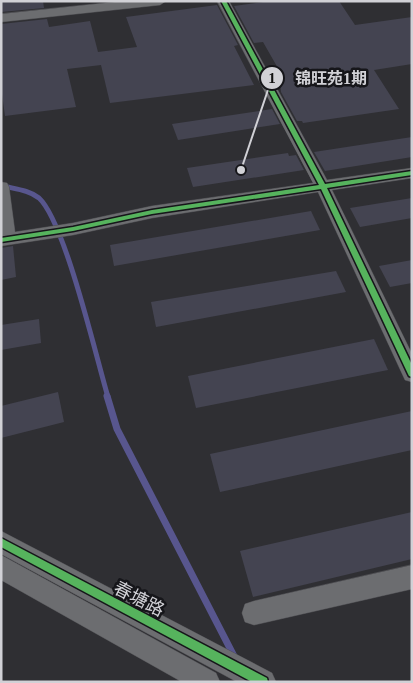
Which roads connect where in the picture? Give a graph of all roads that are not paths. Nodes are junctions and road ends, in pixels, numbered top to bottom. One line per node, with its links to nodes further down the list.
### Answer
1 (160, 1): 3 (street)
2 (223, 1): 5 (street)
3 (1, 18)
4 (412, 173): 5 (street)
5 (323, 187): 7 (street); 8 (street)
6 (2, 192): 7 (street)
7 (5, 239)
8 (412, 374)
9 (1, 542): 13 (street, 春塘路)
10 (1, 567): 14 (street)
11 (412, 577): 12 (street)
12 (254, 613)
13 (176, 635): 15 (street, 春塘路)
14 (201, 678)
15 (264, 682)

